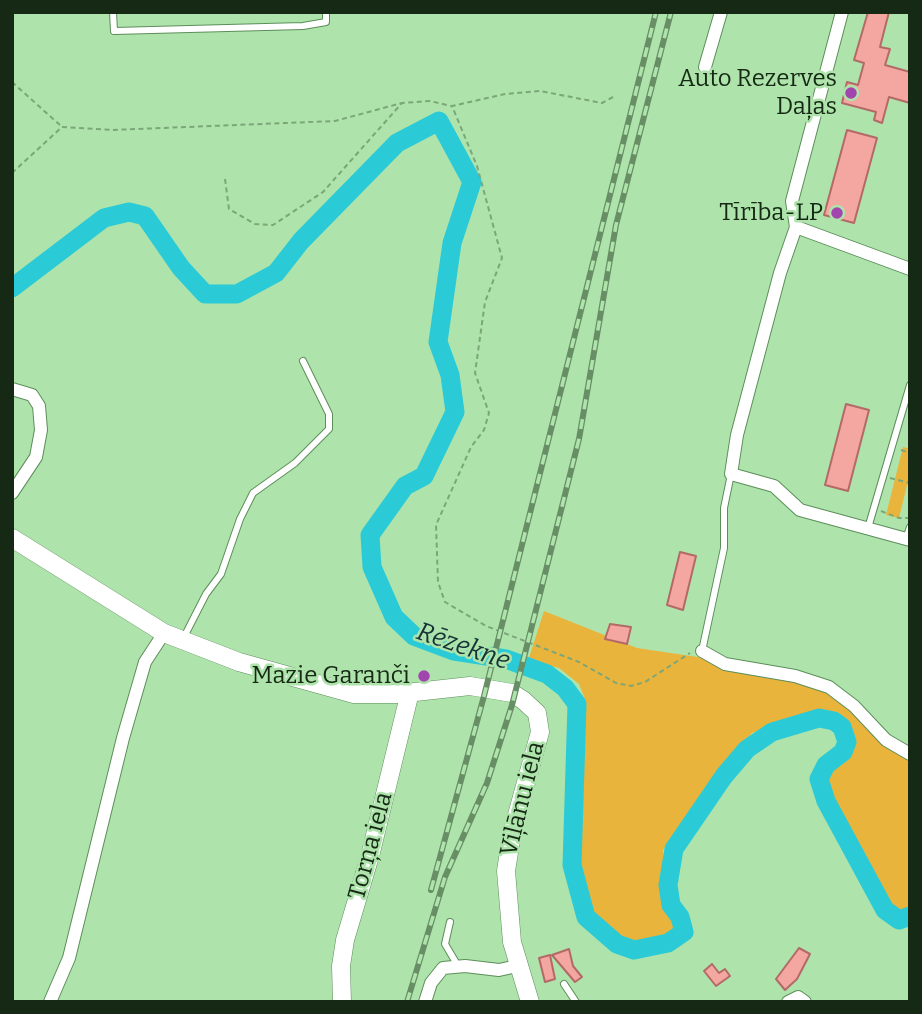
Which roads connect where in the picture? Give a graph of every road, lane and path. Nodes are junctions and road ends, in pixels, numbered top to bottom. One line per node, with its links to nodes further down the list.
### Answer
1 (113, 12): 2 (lane)
2 (326, 12)
3 (721, 12): 5 (street)
4 (842, 12): 13 (street)
5 (705, 66)
6 (12, 82): 10 (path)
7 (613, 97): 9 (path)
8 (402, 103): 9 (path); 10 (path); 12 (path)
9 (452, 106): 29 (path)
10 (62, 127): 11 (path)
11 (12, 173)
12 (225, 179)
13 (796, 227): 14 (street); 18 (street)
14 (910, 269)
15 (303, 361): 28 (lane)
16 (910, 385): 19 (lane)
17 (12, 389): 21 (street)
18 (731, 474): 24 (street); 29 (lane)
19 (883, 476): 20 (path); 22 (lane)
20 (910, 483)
21 (12, 494)
22 (874, 507): 23 (path); 24 (lane)
23 (910, 517)
24 (869, 528): 25 (street)
25 (908, 536)
26 (12, 538): 27 (main road, Viļānu iela)
27 (164, 633): 28 (main road, Viļānu iela); 36 (street)
28 (182, 641): 30 (main road, Viļānu iela)
29 (702, 651): 31 (street)
30 (418, 691): 34 (main road, Viļānu iela); 37 (main road, Torņa iela)
31 (910, 754)
32 (450, 922): 33 (lane)
33 (458, 966): 34 (street); 38 (street)
34 (517, 966): 39 (main road, Viļānu iela)
35 (564, 984): 40 (lane)
36 (50, 1002)
37 (342, 1002)
38 (425, 1002)
39 (530, 1002)
40 (576, 1002)

